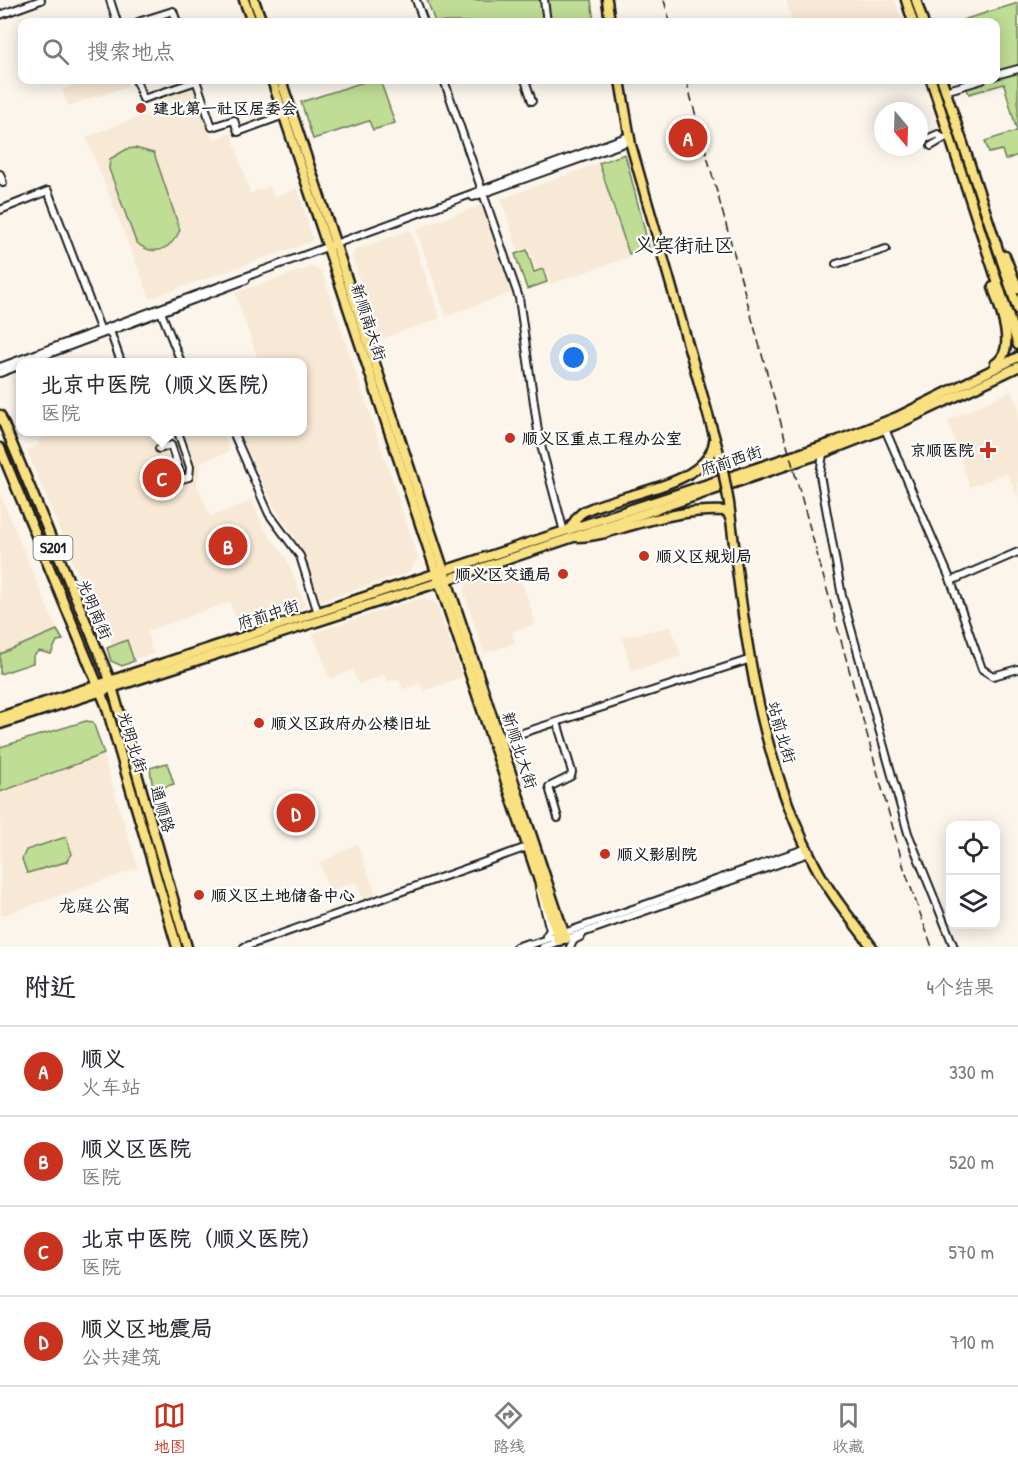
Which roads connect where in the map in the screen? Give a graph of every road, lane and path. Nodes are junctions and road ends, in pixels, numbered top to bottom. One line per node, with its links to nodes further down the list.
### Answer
1 (41, 0): 10 (street)
2 (110, 0): 12 (street)
3 (244, 0): 15 (main road)
4 (254, 0): 16 (main road)
5 (416, 0): 17 (street)
6 (544, 0): 18 (street)
7 (606, 0): 19 (main road)
8 (906, 0): 20 (main road)
9 (916, 0): 21 (main road)
10 (30, 2): 11 (street)
11 (0, 15)
12 (116, 18)
13 (151, 18): 14 (street)
14 (176, 18)
15 (251, 18)
16 (261, 18)
17 (423, 18)
18 (546, 18)
19 (609, 18)
20 (912, 18)
21 (922, 18)
22 (1018, 69): 23 (street)
23 (1000, 74)
24 (137, 84): 25 (street)
25 (185, 84)
26 (197, 84): 37 (street)
27 (273, 84): 37 (main road, 新顺南大街)
28 (282, 84): 47 (main road, 新顺南大街)
29 (445, 84): 44 (street)
30 (526, 84): 36 (street)
31 (621, 84): 40 (main road)
32 (932, 84): 38 (main road)
33 (943, 84): 35 (main road)
34 (969, 84): 35 (street)
35 (945, 91): 46 (main road)
36 (532, 101)
37 (284, 115): 47 (main road, 新顺南大街)
38 (945, 137): 39 (street); 41 (street); 49 (main road)
39 (928, 138)
40 (630, 140): 44 (street); 71 (main road)
41 (931, 146)
42 (0, 174): 43 (street)
43 (3, 183)
44 (482, 192): 47 (street); 78 (street)
45 (0, 210): 55 (street)
46 (995, 240): 51 (main road); 52 (main road)
47 (333, 246): 53 (street); 55 (street); 80 (main road, 新顺南大街)
48 (886, 249): 50 (street)
49 (990, 263): 56 (main road); 68 (main road)
50 (836, 264)
51 (1018, 289)
52 (1018, 310)
53 (161, 312): 54 (street); 61 (street)
54 (110, 331): 55 (street); 60 (street)
55 (101, 332): 58 (street); 59 (street)
56 (1018, 345)
57 (1018, 357): 68 (main road, 府前西街)
58 (28, 358)
59 (39, 358)
60 (119, 358)
61 (179, 358)
62 (16, 362): 65 (street)
63 (16, 367): 66 (street)
64 (1018, 367): 68 (main road, 府前西街)
65 (0, 368)
66 (0, 373)
67 (1018, 377): 68 (main road)
68 (960, 390): 70 (main road, 府前西街); 78 (main road, 府前西街)
69 (0, 415): 85 (main road, 光明南街 / S201)
70 (885, 429): 76 (main road, 府前西街); 81 (street)
71 (714, 434): 77 (main road, 站前北街, bridge); 78 (main road)
72 (179, 436): 75 (street)
73 (235, 436): 82 (street)
74 (0, 448): 86 (main road, S201)
75 (159, 450)
76 (823, 453): 78 (main road, 府前西街); 104 (street)
77 (730, 518): 78 (main road); 83 (main road, 站前北街)
78 (568, 533): 80 (main road, 府前西街)
79 (1018, 552): 81 (street)
80 (443, 576): 82 (main road, 府前中街); 85 (main road, 府前中街); 90 (main road, 新顺北大街); 92 (main road, 新顺北大街)
81 (951, 581): 84 (street)
82 (318, 613): 85 (main road, 府前中街)
83 (748, 660): 88 (street); 93 (main road, 站前北街)
84 (1018, 669)
85 (111, 684): 86 (main road, 府前中街); 98 (main road, 通顺路 / S201)
86 (100, 688): 87 (main road); 89 (main road); 97 (main road, 光明北街 / S201)
87 (0, 717)
88 (557, 722): 90 (street); 91 (street)
89 (0, 724)
90 (501, 740): 92 (main road, 新顺北大街)
91 (558, 818)
92 (532, 845): 94 (main road, 新顺北大街); 99 (street)
93 (808, 850): 95 (street); 103 (main road, 站前北街)
94 (543, 880): 95 (street); 96 (main road, 新顺北大街); 100 (street)
95 (620, 916): 96 (street)
96 (564, 941): 101 (street); 102 (street)
97 (177, 947)
98 (187, 947)
99 (244, 947)
100 (516, 947)
101 (524, 947)
102 (543, 947)
103 (872, 947)
104 (954, 947)

